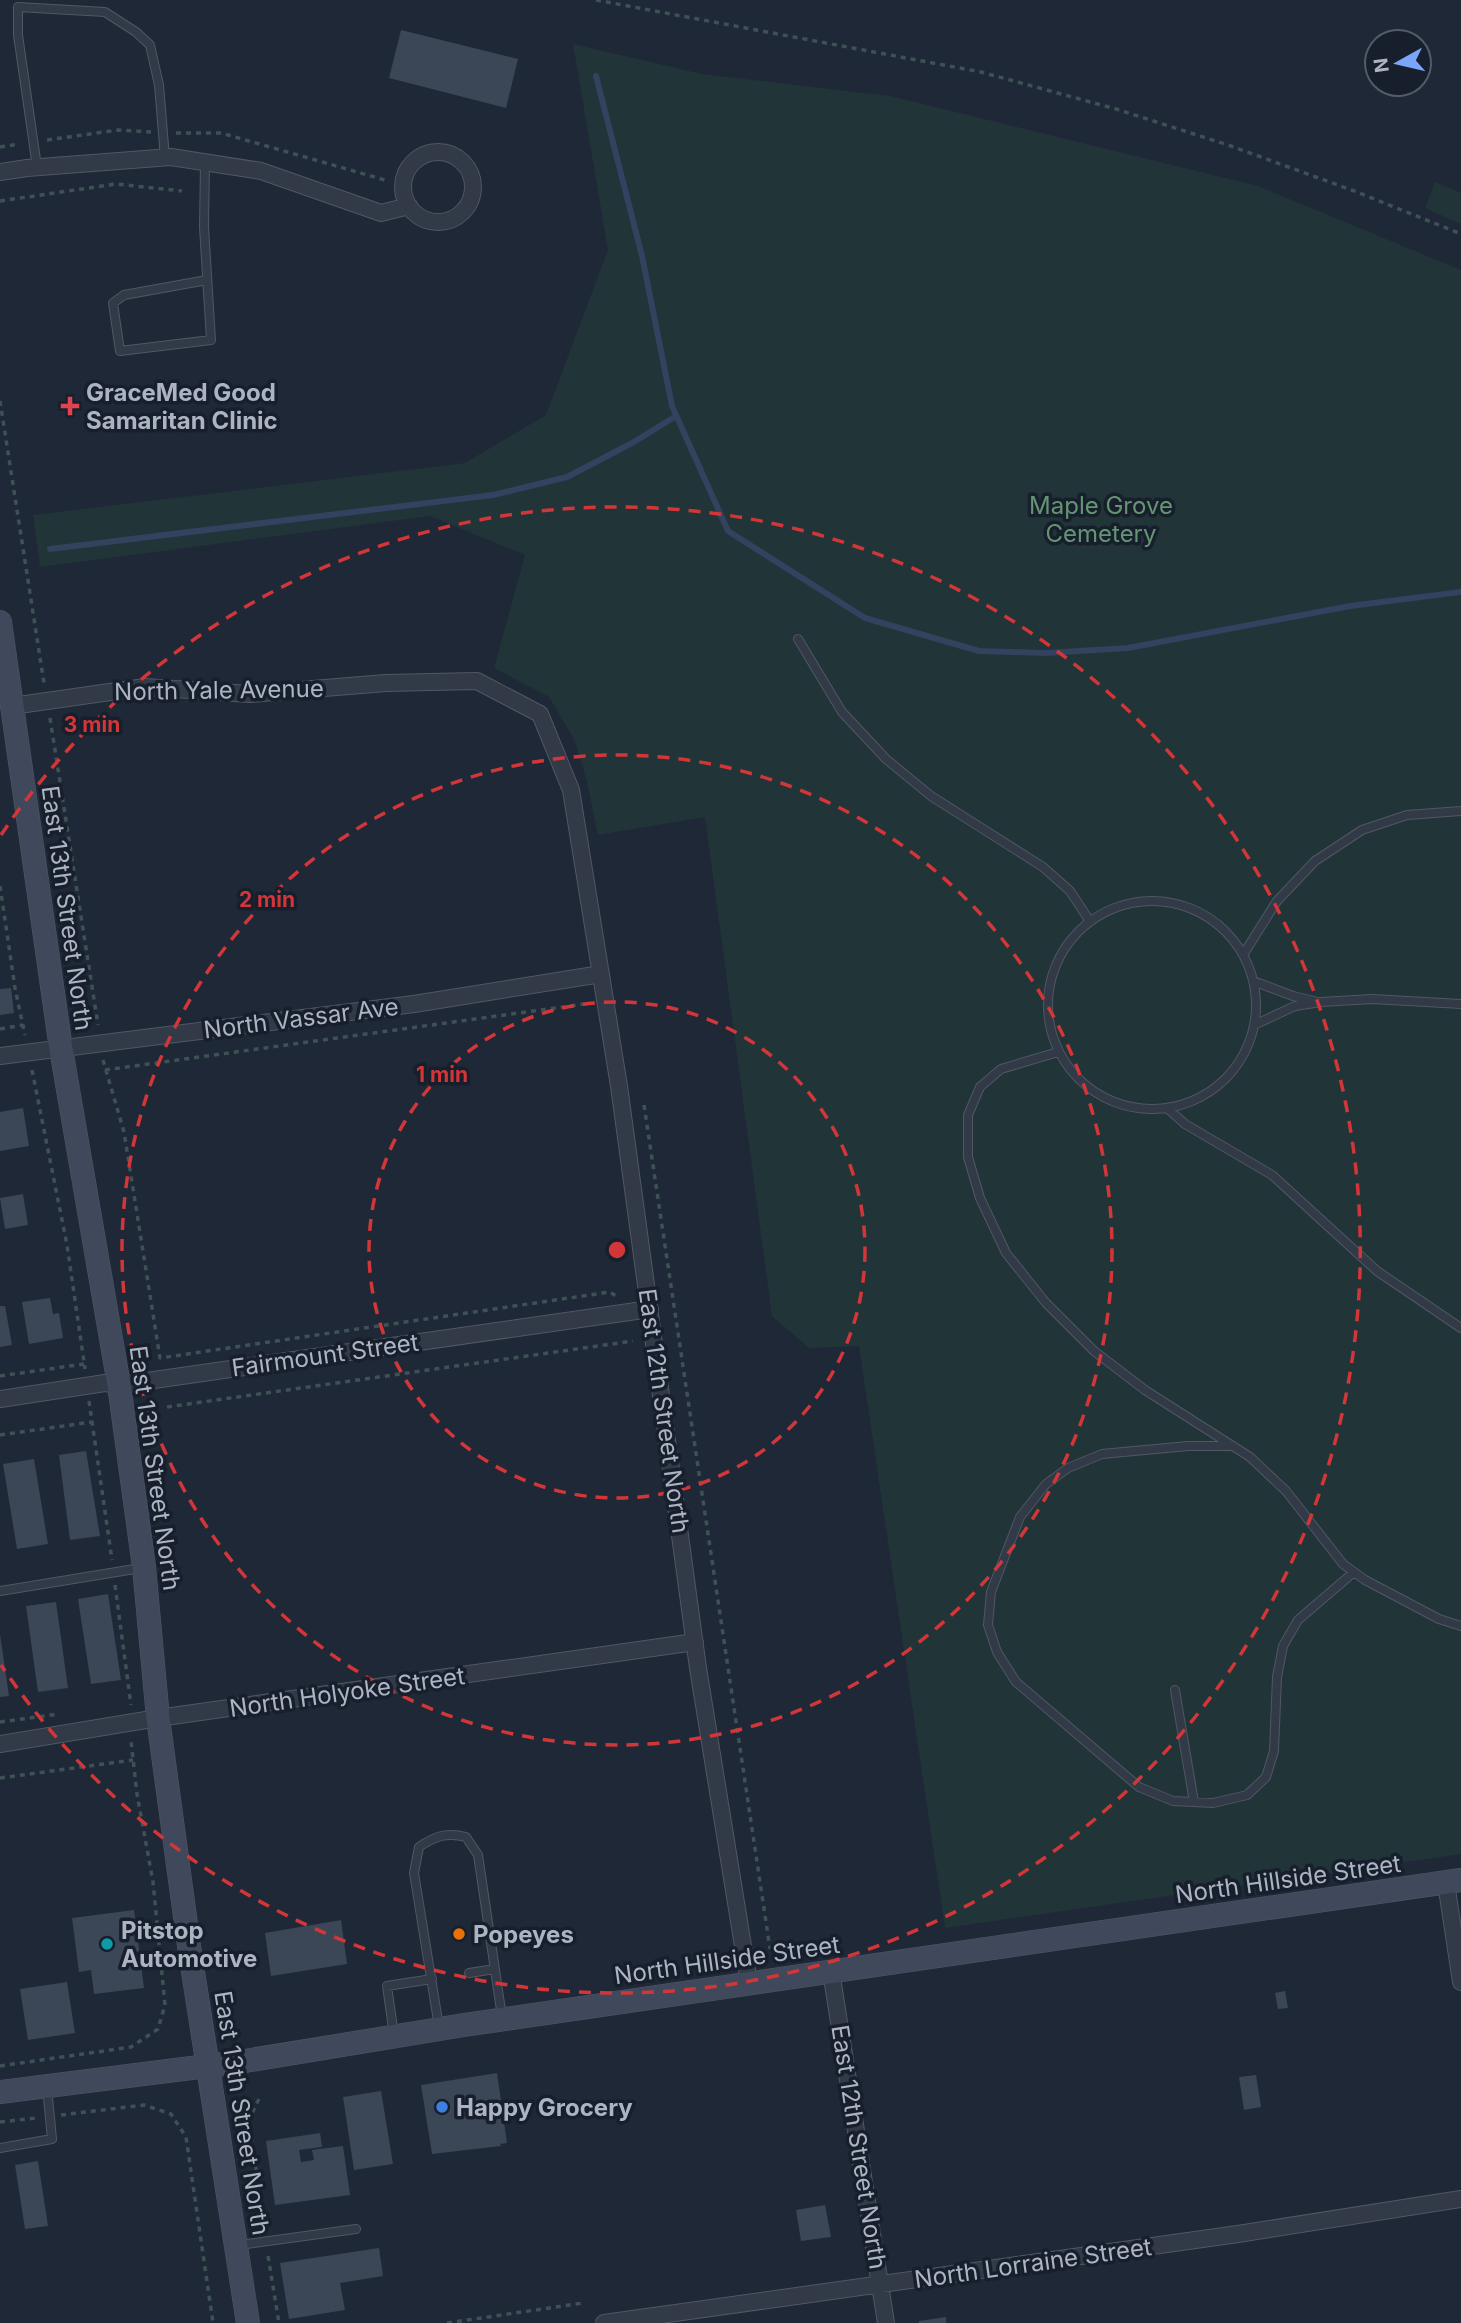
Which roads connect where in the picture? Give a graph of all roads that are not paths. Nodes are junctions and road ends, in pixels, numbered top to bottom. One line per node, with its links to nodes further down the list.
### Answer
1 (165, 158): 2 (street); 3 (street); 3 (lane)
2 (205, 163): 5 (street); 6 (lane)
3 (37, 167): 4 (street)
4 (0, 172)
5 (408, 206): 5 (street)
6 (207, 280): 6 (lane)
7 (0, 622): 10 (main road, East 13th Street North)
8 (798, 639): 12 (lane)
9 (507, 697): 10 (street, North Yale Avenue); 14 (street, East 12th Street North)
10 (9, 722): 19 (main road, East 13th Street North)
11 (1461, 811): 13 (lane)
12 (1089, 920): 13 (lane); 20 (lane)
13 (1243, 955): 15 (lane)
14 (601, 974): 19 (street, North Vassar Ave); 23 (street, East 12th Street North)
15 (1253, 981): 16 (lane); 18 (lane)
16 (1321, 1002): 17 (lane); 18 (lane)
17 (1461, 1004)
18 (1254, 1025): 22 (lane)
19 (61, 1048): 21 (street, North Vassar Ave); 25 (main road, East 13th Street North)
20 (1058, 1052): 22 (lane); 27 (lane)
21 (0, 1056)
22 (1167, 1108): 24 (lane)
23 (650, 1309): 25 (street, Fairmount Street); 32 (street, East 12th Street North)
24 (1461, 1328)
25 (119, 1385): 26 (street, Fairmount Street); 28 (main road, East 13th Street North)
26 (0, 1399)
27 (1232, 1446): 29 (lane); 36 (lane)
28 (144, 1567): 30 (lane); 34 (main road, East 13th Street North)
29 (1354, 1572): 31 (lane); 36 (lane)
30 (0, 1591)
31 (1461, 1626)
32 (695, 1642): 34 (street, North Holyoke Street); 43 (street, East 12th Street North)
33 (1175, 1690): 36 (lane)
34 (158, 1717): 35 (street, North Holyoke Street); 47 (main road, East 13th Street North)
35 (0, 1744)
36 (1194, 1802)
37 (1454, 1882): 39 (main road, North Hillside Street); 42 (street)
38 (495, 1969): 40 (lane); 41 (lane); 44 (lane)
39 (831, 1971): 43 (main road, North Hillside Street); 54 (street, East 12th Street North)
40 (469, 1973)
41 (432, 1979): 45 (lane); 46 (lane)
42 (1461, 1982)
43 (749, 1983): 44 (main road, North Hillside Street)
44 (503, 2020): 45 (main road, North Hillside Street)
45 (440, 2029): 46 (main road, North Hillside Street)
46 (394, 2036): 47 (main road, North Hillside Street)
47 (209, 2066): 48 (main road, North Hillside Street); 53 (main road, East 13th Street North)
48 (47, 2086): 49 (main road, North Hillside Street); 50 (lane)
49 (0, 2092)
50 (0, 2148)
51 (1461, 2199): 54 (street, North Lorraine Street)
52 (356, 2229): 53 (lane)
53 (236, 2245): 55 (main road, East 13th Street North)
54 (880, 2285): 56 (street, North Lorraine Street); 57 (street, East 12th Street North)
55 (248, 2323)
56 (604, 2323)
57 (886, 2323)

